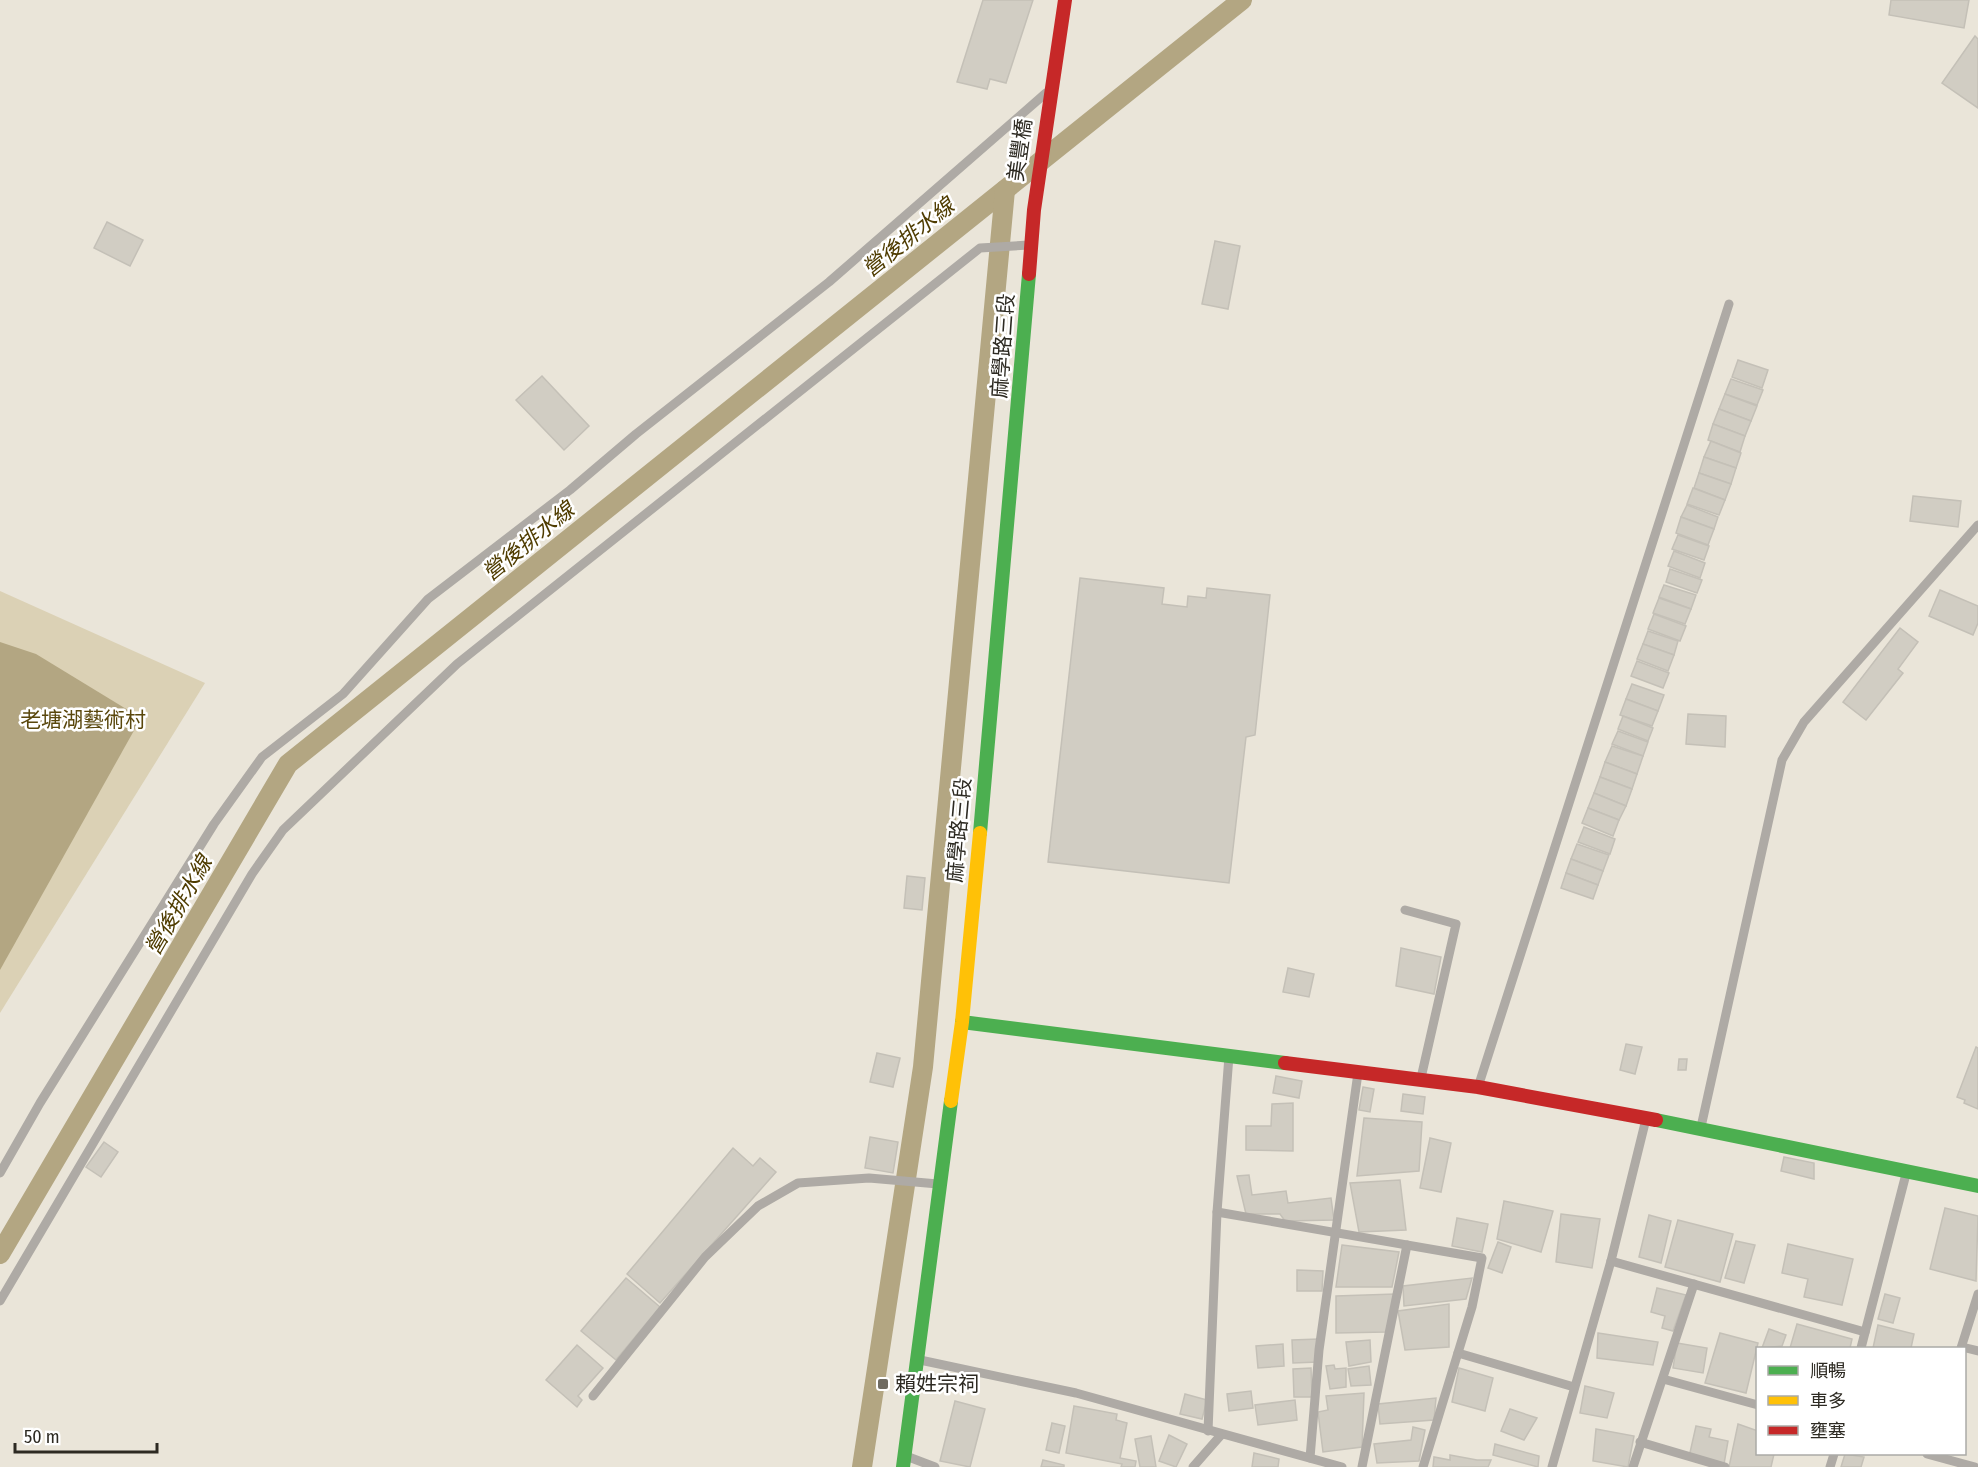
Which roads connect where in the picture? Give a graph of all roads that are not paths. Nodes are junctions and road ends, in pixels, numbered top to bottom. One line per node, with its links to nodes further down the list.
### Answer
1 (1065, 0): 2 (main road, 美豐橋)
2 (1050, 89): 3 (main road, 美豐橋); 16 (lane)
3 (1036, 195): 4 (main road, 麻學路三段)
4 (1032, 245): 8 (main road, 麻學路三段); 25 (lane)
5 (1729, 304): 12 (lane)
6 (1978, 525): 14 (lane)
7 (1405, 910): 11 (lane)
8 (962, 1022): 9 (main road); 17 (main road, 麻學路三段)
9 (1228, 1055): 10 (main road); 19 (lane)
10 (1358, 1071): 11 (main road); 20 (lane)
11 (1421, 1078): 12 (main road)
12 (1478, 1087): 13 (main road)
13 (1646, 1119): 14 (main road); 22 (lane)
14 (1701, 1129): 15 (main road)
15 (1907, 1172): 18 (main road); 26 (lane)
16 (0, 1173)
17 (940, 1184): 30 (main road, 麻學路三段); 33 (lane)
18 (1978, 1186)
19 (1217, 1212): 20 (lane); 35 (lane)
20 (1334, 1232): 21 (lane); 39 (lane)
21 (1407, 1245): 29 (lane); 45 (lane)
22 (1611, 1261): 23 (lane); 32 (lane)
23 (1694, 1284): 26 (lane); 31 (lane)
24 (1978, 1294): 28 (lane)
25 (0, 1301)
26 (1865, 1332): 27 (lane)
27 (1861, 1347)
28 (1962, 1347)
29 (1458, 1353): 32 (lane); 46 (lane)
30 (916, 1359): 35 (lane); 40 (main road, 麻學路三段)
31 (1663, 1378): 34 (lane); 37 (lane)
32 (1574, 1387): 47 (lane)
33 (592, 1396)
34 (1756, 1404)
35 (1208, 1431): 36 (lane)
36 (1221, 1435): 39 (lane); 43 (lane)
37 (1640, 1442): 48 (lane); 49 (lane)
38 (1931, 1455): 41 (lane)
39 (1310, 1458): 44 (lane)
40 (903, 1461): 42 (lane)
41 (1951, 1464): 50 (lane)
42 (935, 1467)
43 (1192, 1467)
44 (1342, 1467)
45 (1362, 1467)
46 (1423, 1467)
47 (1552, 1467)
48 (1633, 1467)
49 (1725, 1467)
50 (1975, 1467)

